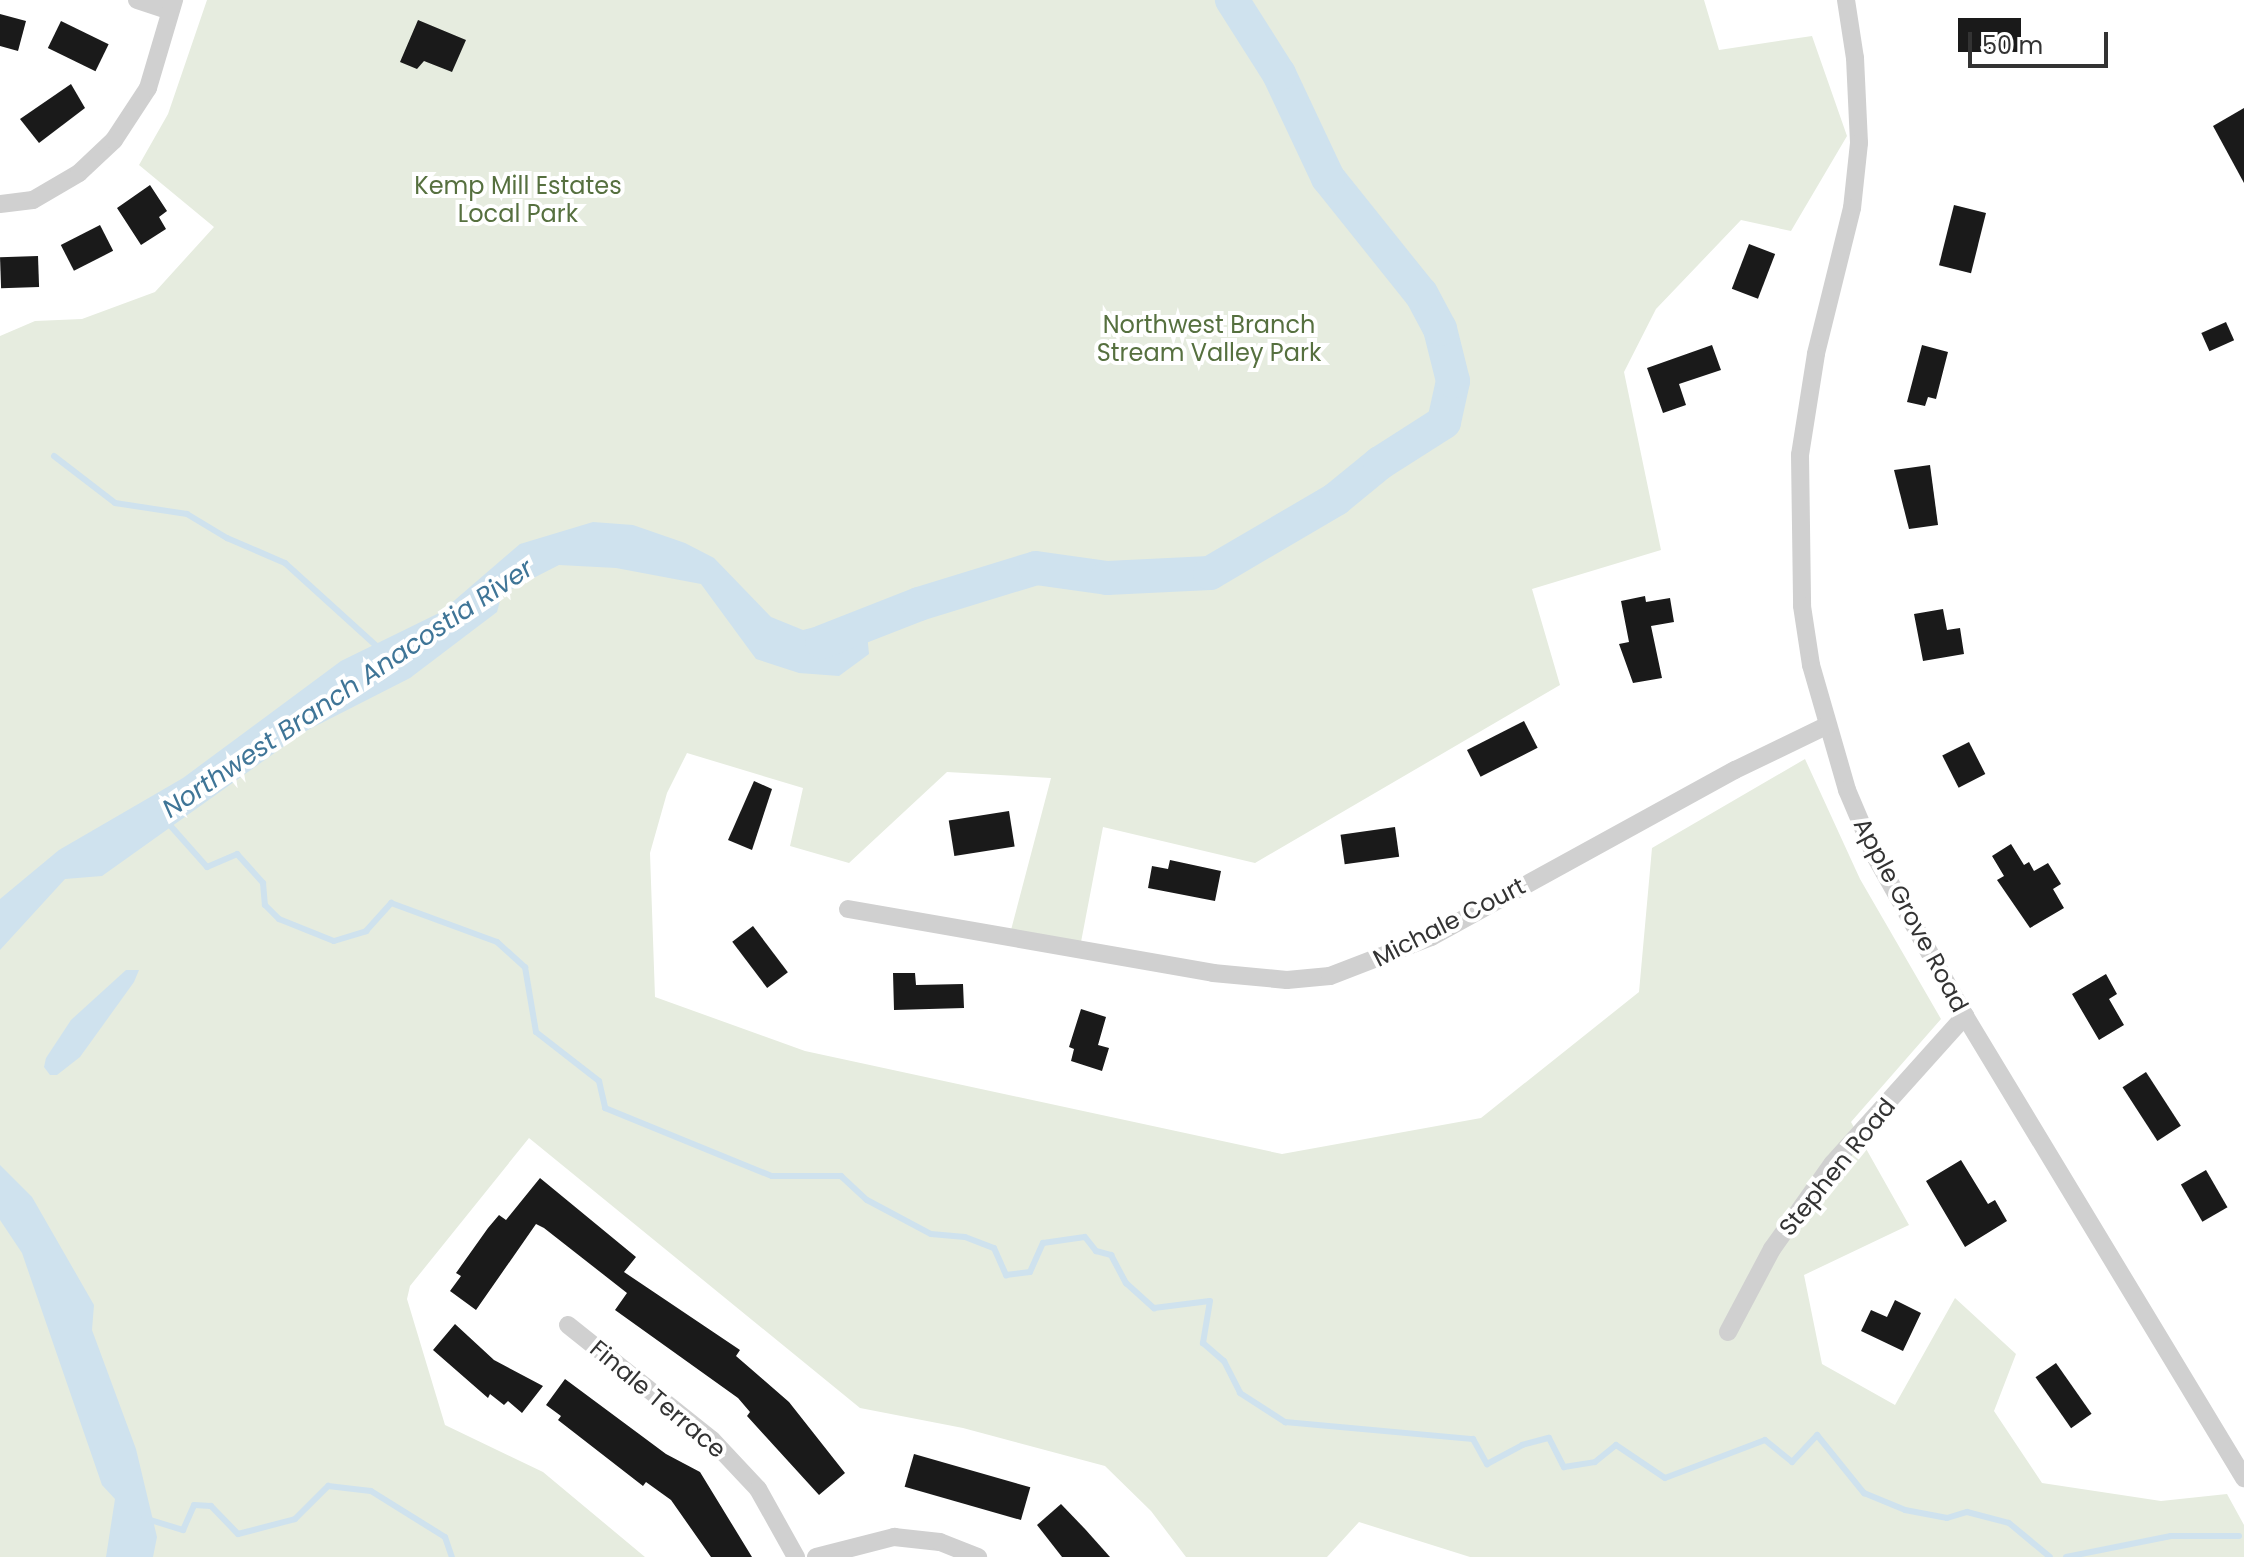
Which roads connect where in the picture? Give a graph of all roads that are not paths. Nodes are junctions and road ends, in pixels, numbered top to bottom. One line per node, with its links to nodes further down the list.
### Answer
1 (137, 0): 3 (street)
2 (1846, 0): 5 (street, Apple Grove Road)
3 (172, 6): 4 (street)
4 (0, 204)
5 (1828, 725): 6 (street, Michale Court); 7 (street, Apple Grove Road)
6 (848, 909)
7 (1965, 1016): 9 (street, Stephen Road); 10 (street, Apple Grove Road)
8 (568, 1325): 11 (street, Finale Terrace)
9 (1728, 1332)
10 (2244, 1478)
11 (796, 1557)
12 (816, 1557): 13 (street)
13 (978, 1557)

